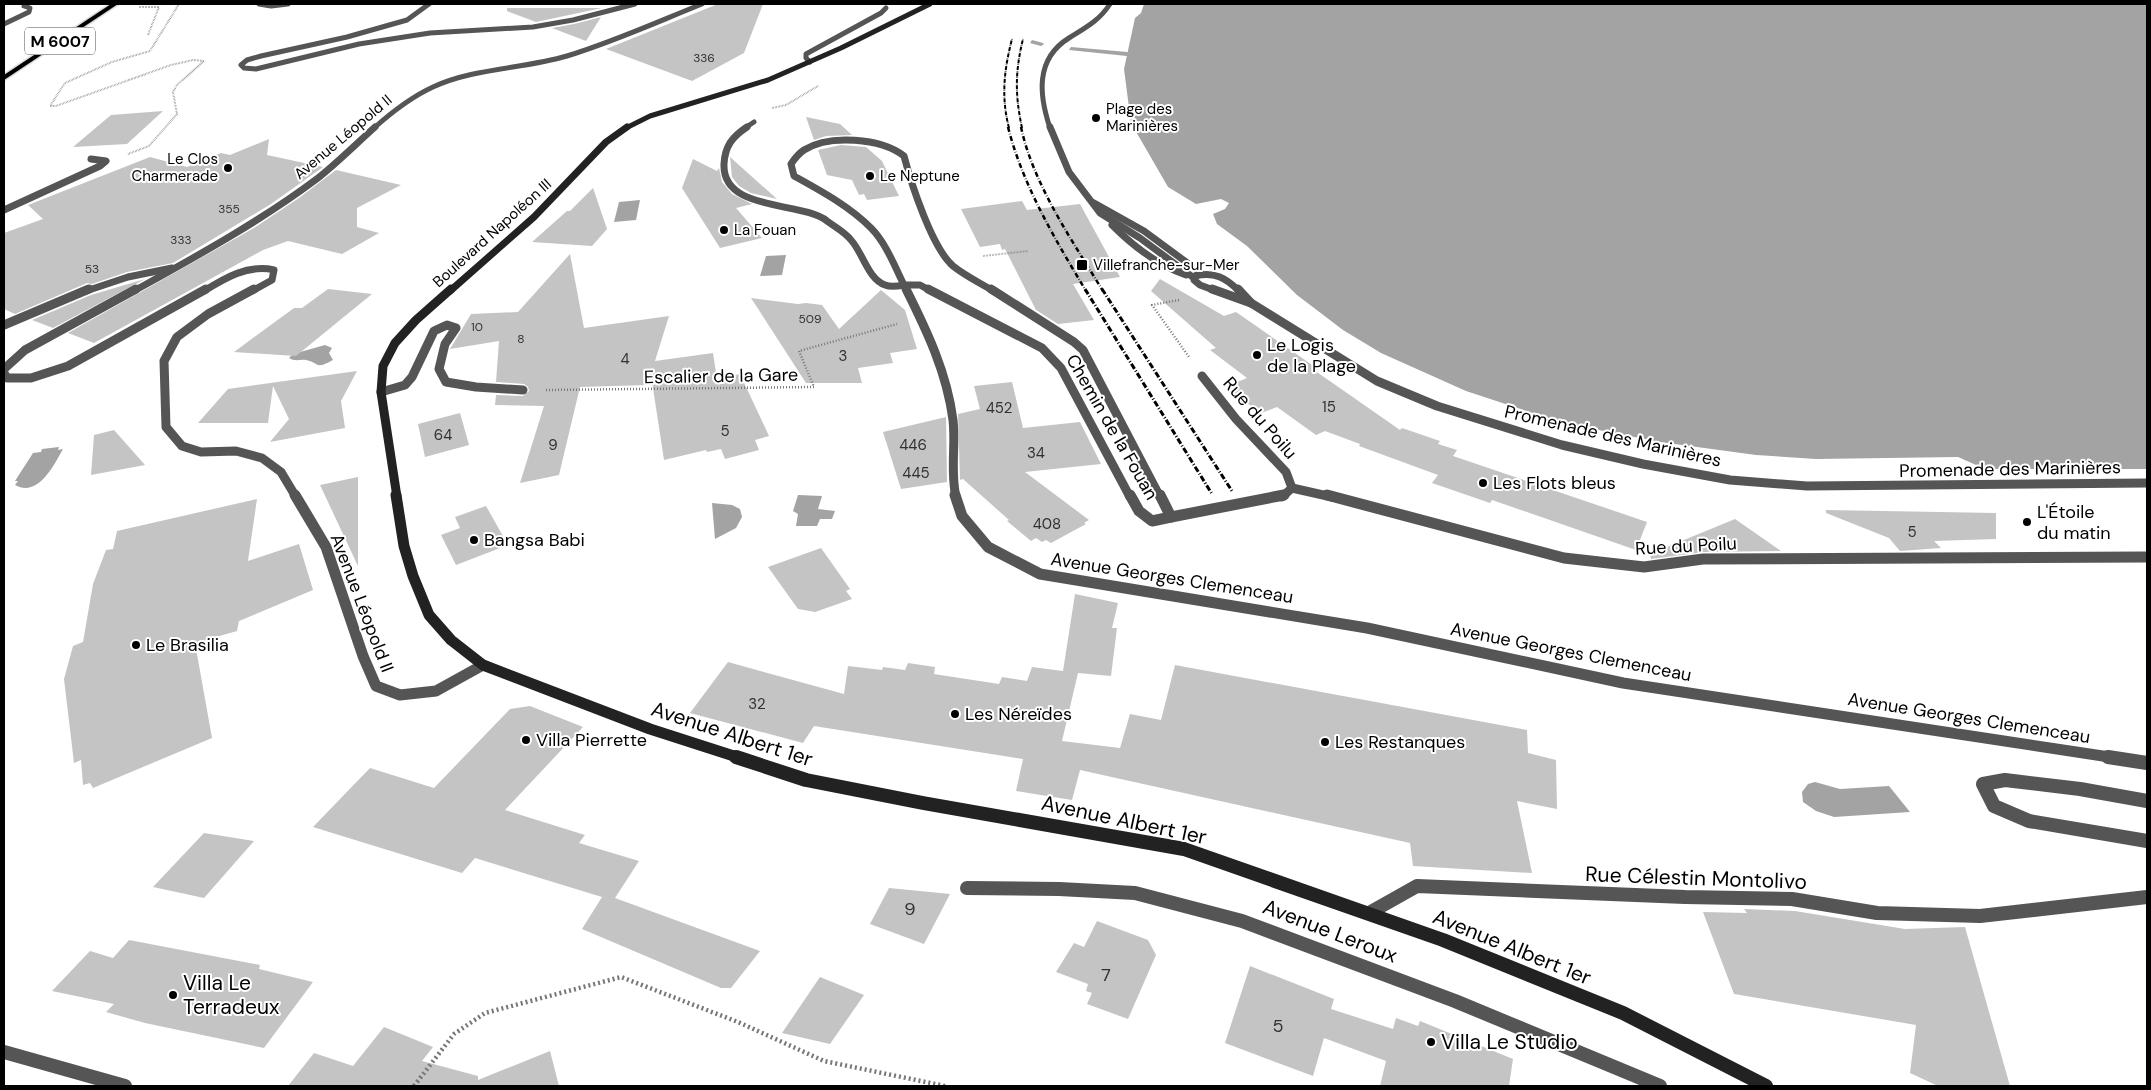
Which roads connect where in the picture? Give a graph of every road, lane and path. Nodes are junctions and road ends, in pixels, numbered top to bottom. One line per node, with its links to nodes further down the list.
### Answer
1 (115, 4): 17 (main road, M 6007)
2 (179, 4): 20 (path)
3 (259, 4): 4 (street)
4 (288, 4)
5 (429, 4): 6 (street)
6 (635, 4)
7 (702, 4): 25 (street, Avenue Léopold II)
8 (930, 4): 16 (main road, Boulevard Napoléon III)
9 (1110, 4): 21 (street, Promenade des Marinières)
10 (25, 5): 13 (street); 14 (street)
11 (159, 7): 15 (path)
12 (886, 8): 16 (street)
13 (4, 18)
14 (4, 24)
15 (148, 35)
16 (810, 62): 36 (main road, Boulevard Napoléon III)
17 (4, 78)
18 (754, 122): 27 (street, Chemin de la Fouan)
19 (92, 160): 20 (street)
20 (106, 161): 22 (street)
21 (1091, 201): 26 (street, Promenade des Marinières); 26 (street, Promenade des Marinières)
22 (4, 210)
23 (1028, 251): 24 (path)
24 (948, 260): 27 (street, Avenue Georges Clemenceau); 39 (street, Avenue Georges Clemenceau)
25 (172, 268): 31 (street); 32 (street, Avenue Léopold II)
26 (1197, 276): 28 (street, Promenade des Marinières); 28 (street, Promenade des Marinières)
27 (904, 286): 30 (street, Avenue Georges Clemenceau); 39 (street, Chemin de la Fouan)
28 (1251, 303): 37 (street, Promenade des Marinières)
29 (1152, 305): 34 (path)
30 (921, 318): 35 (path, Escalier de la Gare); 42 (street, Avenue Georges Clemenceau)
31 (4, 325)
32 (4, 368)
33 (4, 373): 41 (street, Avenue Léopold II)
34 (1202, 376): 38 (street, Rue du Poilu)
35 (523, 390): 36 (street)
36 (381, 392): 41 (main road, Boulevard Napoléon III)
37 (2147, 484)
38 (1292, 488): 39 (street, Chemin de la Fouan); 40 (street, Rue du Poilu)
39 (1171, 517)
40 (2147, 557)
41 (483, 665): 47 (main road, Avenue Albert 1er)
42 (2147, 763)
43 (2147, 801): 44 (street)
44 (2147, 841)
45 (967, 888): 52 (street, Avenue Leroux)
46 (2147, 897): 47 (street, Rue Célestin Montolivo)
47 (1369, 913): 53 (main road, Avenue Albert 1er)
48 (4, 1052): 49 (street)
49 (125, 1086)
50 (414, 1086): 51 (path)
51 (945, 1086)
52 (1660, 1086)
53 (1766, 1086)

